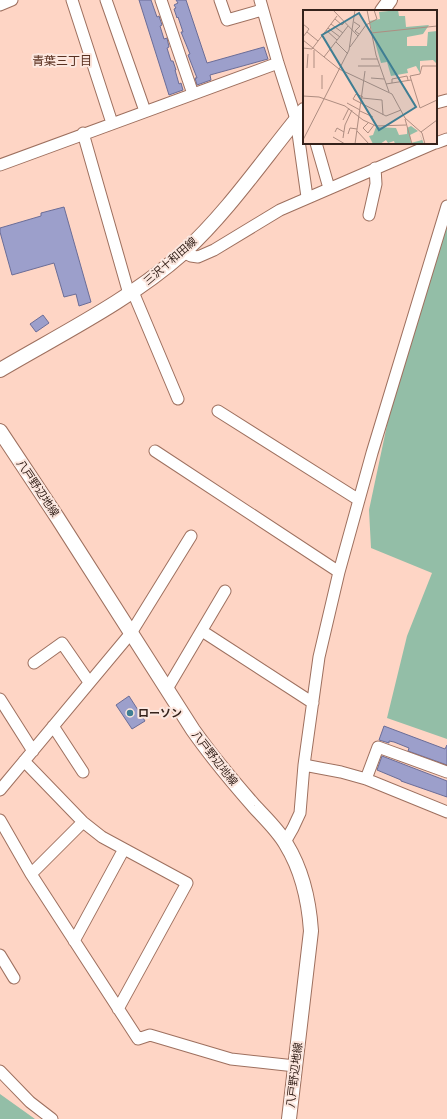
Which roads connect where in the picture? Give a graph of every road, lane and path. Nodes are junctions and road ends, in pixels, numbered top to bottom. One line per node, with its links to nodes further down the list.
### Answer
1 (12, 0): 7 (street)
2 (72, 0): 16 (street)
3 (106, 0): 14 (street)
4 (161, 0): 11 (street)
5 (220, 0): 8 (street)
6 (390, 0): 9 (main road)
7 (0, 5)
8 (261, 5): 10 (street)
9 (383, 10)
10 (278, 63): 11 (street); 15 (street)
11 (193, 94): 14 (street)
12 (447, 100): 13 (street)
13 (437, 103)
14 (145, 111): 16 (street)
15 (300, 114): 25 (street); 29 (main road, 三沢十和田線)
16 (112, 123): 17 (street)
17 (83, 133): 22 (street); 30 (street)
18 (447, 139): 19 (street)
19 (437, 142)
20 (316, 144): 24 (street)
21 (432, 144): 23 (street)
22 (0, 165)
23 (375, 168): 24 (street); 27 (street)
24 (329, 188): 25 (street)
25 (307, 197): 29 (street)
26 (447, 206): 28 (street)
27 (369, 215)
28 (443, 236): 36 (street)
29 (183, 252): 30 (main road, 三沢十和田線)
30 (131, 293): 31 (main road, 三沢十和田線); 32 (street)
31 (0, 370)
32 (178, 399)
33 (218, 411): 36 (street)
34 (0, 431): 41 (main road, 八戸野辺地線)
35 (155, 451): 38 (street)
36 (359, 500): 38 (street)
37 (192, 536): 41 (street)
38 (339, 572): 46 (street)
39 (225, 592): 40 (street)
40 (202, 631): 44 (street); 46 (street)
41 (131, 633): 43 (street); 44 (main road, 八戸野辺地線)
42 (34, 663): 43 (street)
43 (89, 682): 47 (street)
44 (167, 688): 58 (main road, 八戸野辺地線)
45 (0, 699): 48 (street)
46 (313, 703): 50 (street)
47 (53, 726): 48 (street); 51 (street)
48 (33, 751): 49 (street)
49 (24, 761): 54 (street); 57 (street)
50 (304, 765): 53 (street); 58 (street)
51 (83, 772)
52 (447, 772): 53 (street)
53 (366, 779): 55 (street)
54 (0, 790)
55 (447, 812)
56 (0, 820): 60 (street)
57 (83, 822): 59 (street); 60 (street)
58 (285, 842): 65 (main road, 八戸野辺地線)
59 (124, 849): 61 (street); 64 (street)
60 (31, 874): 61 (street)
61 (74, 941): 64 (street)
62 (0, 955): 63 (street)
63 (14, 978)
64 (118, 1009): 65 (street)
65 (295, 1066): 68 (main road, 八戸野辺地線)
66 (0, 1072): 67 (street)
67 (52, 1119)
68 (289, 1119)

